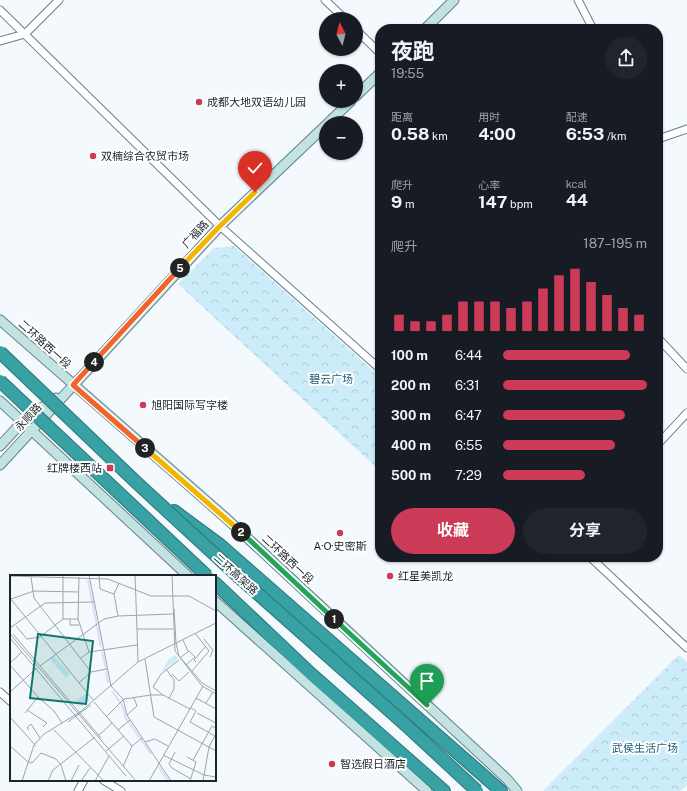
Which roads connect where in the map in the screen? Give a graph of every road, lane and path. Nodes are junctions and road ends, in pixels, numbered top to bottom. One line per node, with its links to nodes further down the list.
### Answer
1 (59, 0): 9 (street)
2 (325, 0): 6 (street)
3 (454, 0): 7 (main road)
4 (578, 0): 8 (street)
5 (0, 10): 9 (street)
6 (338, 12)
7 (430, 24)
8 (590, 24)
9 (24, 34): 11 (street); 20 (street)
10 (363, 37): 12 (street)
11 (0, 42)
12 (375, 48)
13 (375, 78): 14 (main road)
14 (363, 89)
15 (344, 108): 16 (main road, 广福路)
16 (335, 116)
17 (687, 129): 19 (street)
18 (319, 132): 20 (main road, 广福路)
19 (663, 137)
20 (220, 226): 24 (street); 27 (main road, 广福路)
21 (0, 320): 27 (main road, 二环路西一段)
22 (663, 343): 25 (street)
23 (0, 352): 35 (highway, 二环高架路, bridge)
24 (375, 365)
25 (687, 369)
26 (0, 381): 38 (highway, 二环高架路, bridge)
27 (73, 385): 30 (main road); 31 (main road, 永顺路); 52 (main road, 二环路西一段)
28 (0, 400): 30 (main road)
29 (687, 413): 32 (street)
30 (23, 422): 31 (main road); 33 (main road)
31 (32, 430): 34 (main road, 永顺路); 37 (main road)
32 (663, 439)
33 (0, 446)
34 (0, 465)
35 (136, 483): 46 (highway, bridge); 51 (highway, 二环高架路, bridge)
36 (595, 562): 41 (street)
37 (187, 575)
38 (206, 575)
39 (216, 584): 50 (highway, 二环高架路)
40 (216, 602): 49 (main road)
41 (687, 648)
42 (0, 692): 43 (street)
43 (10, 701)
44 (83, 781): 47 (street)
45 (105, 781): 48 (street)
46 (497, 788)
47 (78, 791)
48 (121, 791)
49 (427, 791)
50 (444, 791)
51 (477, 791)
52 (517, 791)

